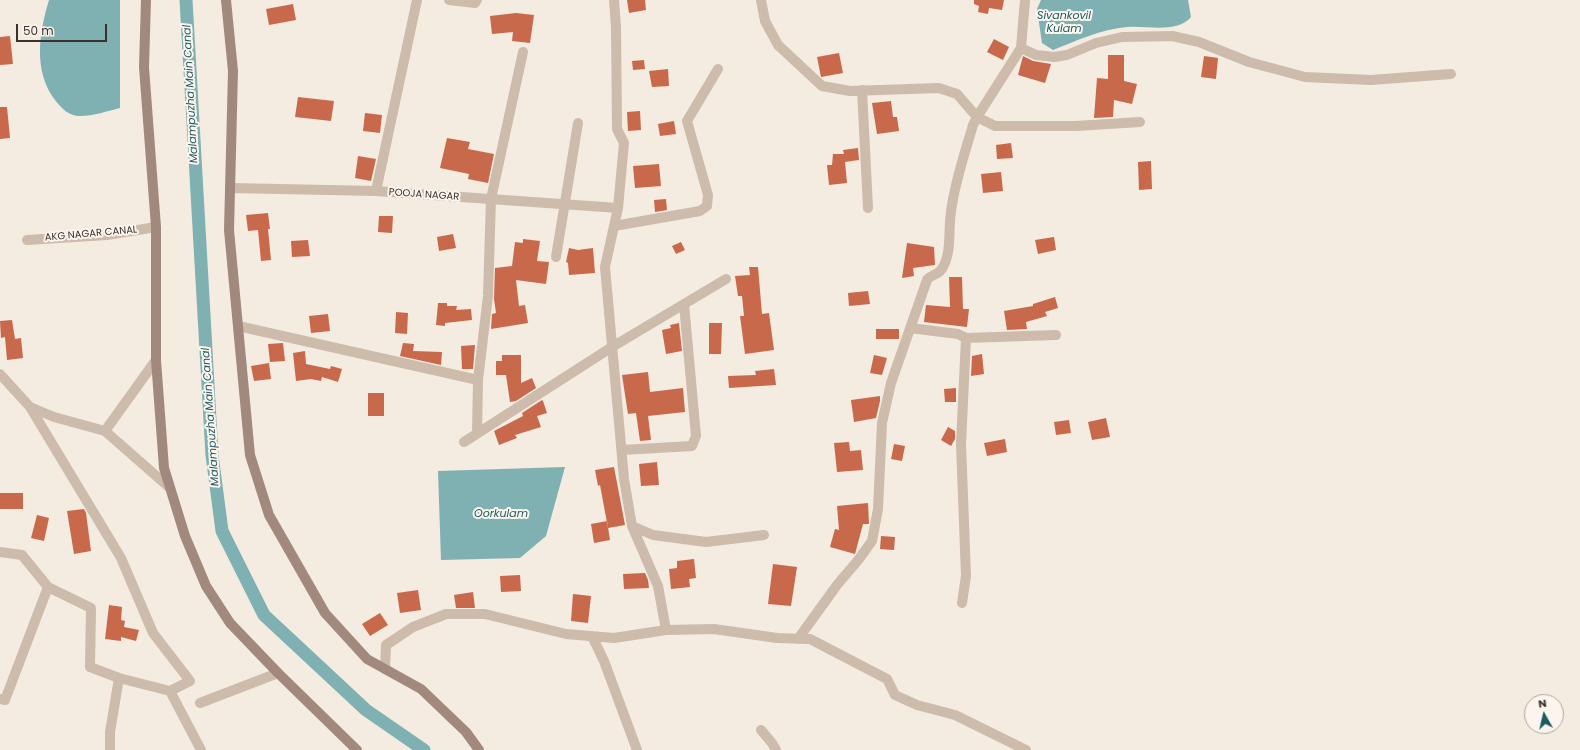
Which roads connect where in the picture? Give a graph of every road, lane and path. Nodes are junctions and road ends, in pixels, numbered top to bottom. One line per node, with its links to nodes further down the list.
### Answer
1 (146, 0): 24 (street)
2 (226, 0): 17 (street)
3 (417, 0): 18 (street)
4 (449, 0): 5 (street)
5 (477, 0)
6 (614, 0): 21 (street)
7 (761, 0): 13 (street)
8 (1025, 0): 9 (street)
9 (1021, 48): 12 (street); 14 (street)
10 (523, 52): 19 (street)
11 (718, 69): 23 (street)
12 (1451, 74)
13 (862, 90): 14 (street); 22 (street)
14 (977, 117): 15 (street); 30 (street)
15 (1140, 122)
16 (578, 123): 20 (street)
17 (230, 188): 18 (street, POOJA NAGAR); 29 (street)
18 (376, 191): 19 (street, POOJA NAGAR)
19 (492, 199): 20 (street, POOJA NAGAR); 36 (street)
20 (564, 204): 21 (street, POOJA NAGAR); 26 (street)
21 (618, 208): 23 (street)
22 (868, 208)
23 (614, 226): 33 (street)
24 (156, 227): 25 (street, AKG NAGAR CANAL); 34 (street)
25 (27, 240)
26 (556, 257)
27 (726, 279): 28 (street)
28 (684, 304): 33 (street); 41 (street)
29 (238, 326): 36 (street); 51 (street)
30 (910, 328): 32 (street); 50 (street)
31 (1056, 335): 32 (street)
32 (966, 338): 47 (street)
33 (612, 347): 39 (street); 41 (street)
34 (156, 360): 38 (street); 42 (street)
35 (0, 374): 37 (street)
36 (478, 380): 39 (street)
37 (30, 407): 38 (street); 54 (street)
38 (104, 432): 42 (street)
39 (477, 433): 40 (street)
40 (464, 442)
41 (622, 450): 43 (street)
42 (170, 488): 52 (street)
43 (632, 526): 44 (street); 48 (street)
44 (764, 535)
45 (0, 552): 46 (street)
46 (48, 587): 53 (street); 55 (street)
47 (962, 603)
48 (666, 630): 49 (street); 50 (street)
49 (592, 636): 51 (street); 62 (street)
50 (798, 639): 64 (street)
51 (385, 669): 61 (street)
52 (278, 673): 56 (street); 60 (street)
53 (119, 678): 54 (street); 58 (street)
54 (170, 691): 59 (street)
55 (0, 699)
56 (200, 703)
57 (761, 730): 63 (street)
58 (110, 750)
59 (201, 750)
60 (357, 750)
61 (479, 750)
62 (637, 750)
63 (776, 750)
64 (1026, 750)

